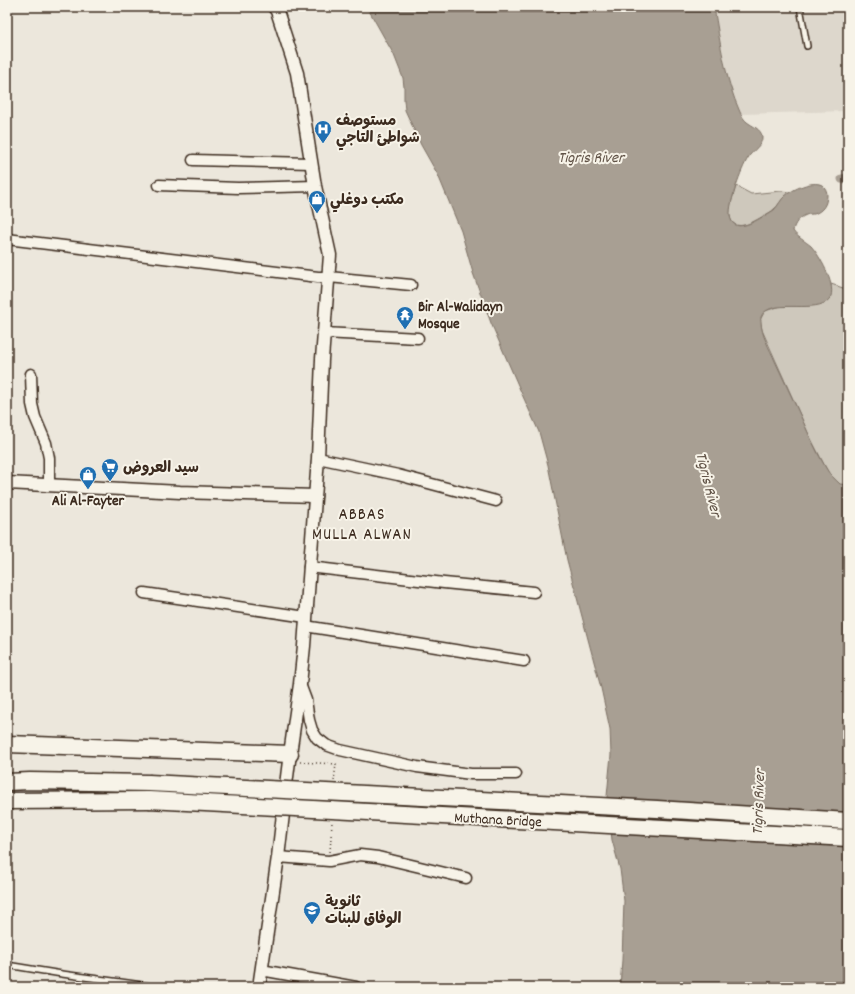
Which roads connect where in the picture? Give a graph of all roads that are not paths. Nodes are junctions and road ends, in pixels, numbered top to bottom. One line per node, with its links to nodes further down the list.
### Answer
1 (274, 7): 5 (street)
2 (800, 7): 3 (lane)
3 (807, 46)
4 (192, 160): 5 (street)
5 (311, 163): 7 (street)
6 (159, 185): 7 (street)
7 (315, 186): 9 (street)
8 (7, 239): 9 (street)
9 (329, 277): 10 (street); 11 (street)
10 (410, 285)
11 (324, 333): 12 (street); 14 (street)
12 (418, 338)
13 (31, 374): 16 (street)
14 (318, 458): 17 (street); 18 (street)
15 (7, 483): 16 (street)
16 (49, 486): 17 (street)
17 (315, 496): 19 (street)
18 (496, 501)
19 (310, 567): 20 (street); 22 (street)
20 (534, 592)
21 (144, 593): 22 (street)
22 (306, 622): 23 (street); 24 (street)
23 (524, 661)
24 (300, 684): 26 (street); 27 (street)
25 (7, 744): 26 (highway)
26 (289, 758): 31 (street)
27 (516, 774)
28 (7, 778): 29 (highway)
29 (30, 781): 30 (highway); 36 (highway, Muthana Bridge, bridge)
30 (7, 782)
31 (286, 785)
32 (36, 800): 33 (highway); 34 (highway); 37 (highway, Muthana Bridge, bridge)
33 (7, 801)
34 (7, 806)
35 (283, 814): 38 (street)
36 (848, 821)
37 (848, 838)
38 (278, 857): 39 (street); 41 (street)
39 (466, 878)
40 (7, 965): 42 (lane)
41 (261, 970): 43 (street); 44 (street)
42 (156, 987)
43 (259, 987)
44 (356, 987)

